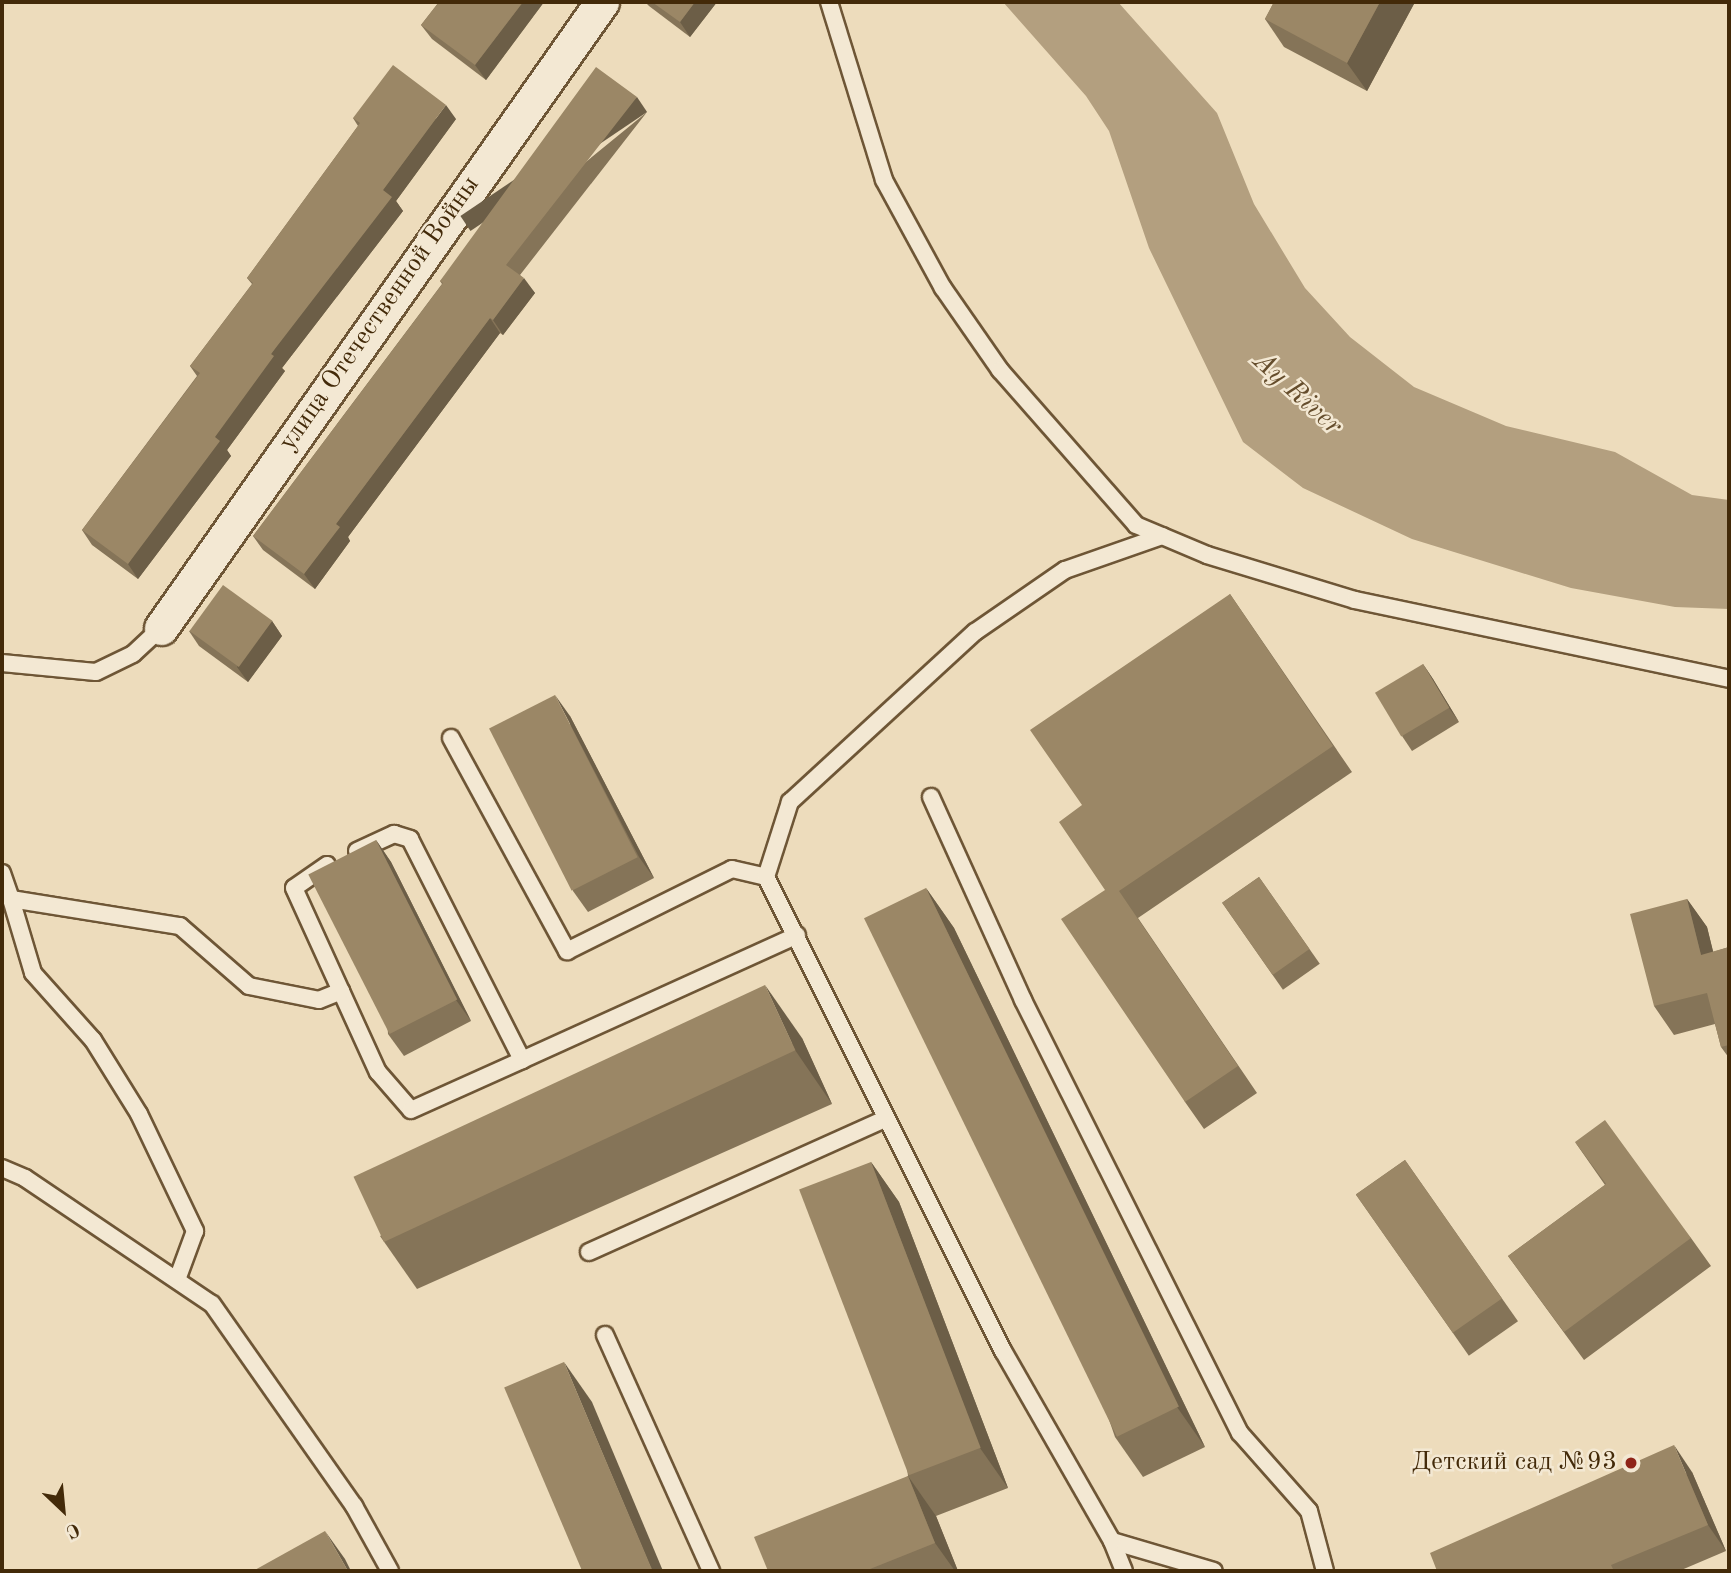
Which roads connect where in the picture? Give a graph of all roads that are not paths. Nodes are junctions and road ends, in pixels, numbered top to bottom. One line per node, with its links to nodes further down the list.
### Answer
1 (602, 2): 4 (street, улица Отечественной Войны)
2 (829, 2): 3 (lane)
3 (1162, 536): 6 (lane); 10 (lane)
4 (161, 628): 5 (lane)
5 (2, 663)
6 (1729, 679)
7 (451, 738): 10 (lane)
8 (931, 797): 25 (lane)
9 (2, 873): 11 (lane)
10 (766, 877): 12 (lane)
11 (11, 899): 13 (lane); 18 (lane)
12 (797, 935): 14 (lane); 15 (lane)
13 (341, 991): 14 (lane); 14 (lane)
14 (522, 1060)
15 (885, 1119): 17 (lane); 20 (lane)
16 (2, 1168): 18 (lane)
17 (589, 1252)
18 (177, 1280): 21 (lane)
19 (605, 1335): 22 (lane)
20 (1111, 1541): 23 (lane); 24 (lane)
21 (390, 1571)
22 (711, 1571)
23 (1124, 1571)
24 (1214, 1571)
25 (1325, 1571)

